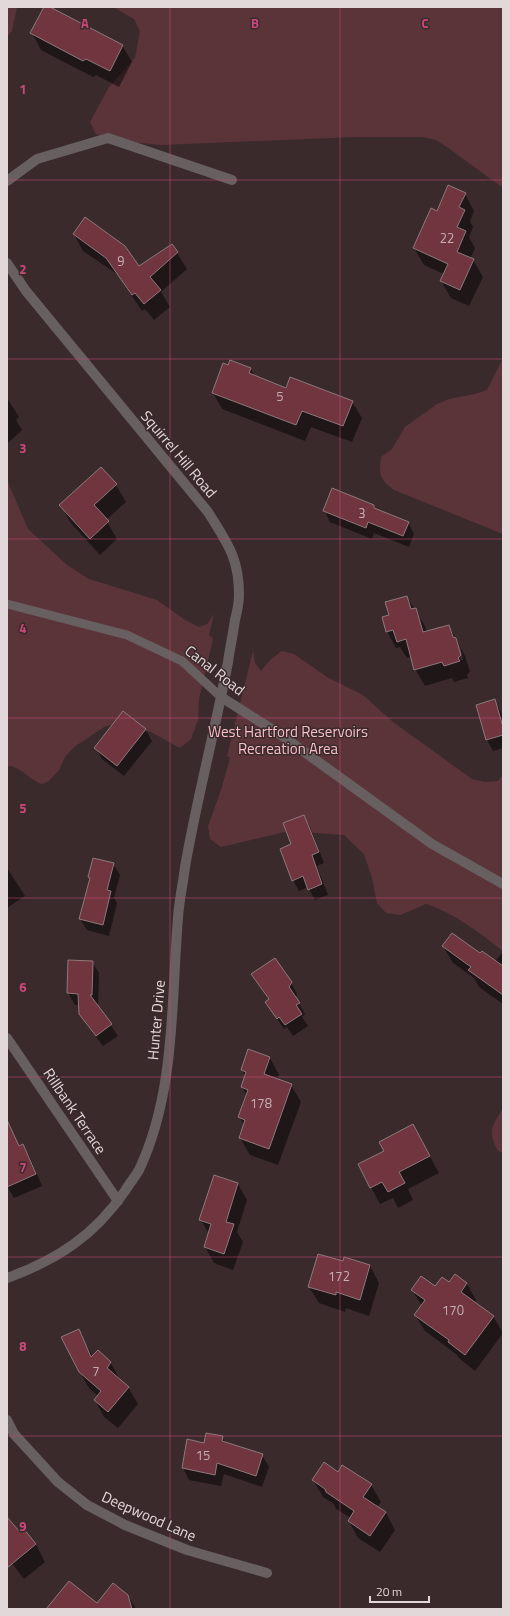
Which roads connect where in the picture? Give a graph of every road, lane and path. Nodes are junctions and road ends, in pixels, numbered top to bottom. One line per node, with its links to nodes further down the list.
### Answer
1 (232, 180): 2 (street)
2 (7, 181)
3 (7, 263): 5 (street, Squirrel Hill Road)
4 (7, 604): 5 (lane, Canal Road)
5 (221, 697): 6 (street, Canal Road); 8 (street, Hunter Drive)
6 (503, 884)
7 (7, 1038): 8 (street, Rillbank Terrace)
8 (118, 1201): 9 (street, Hunter Drive)
9 (7, 1278)
10 (7, 1420): 11 (street, Deepwood Lane)
11 (267, 1573)

